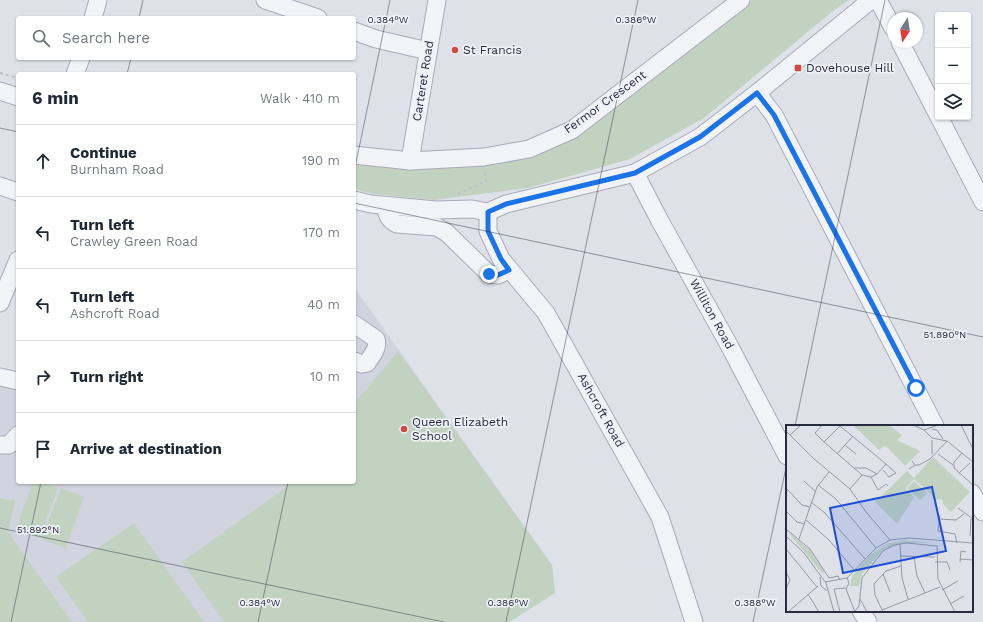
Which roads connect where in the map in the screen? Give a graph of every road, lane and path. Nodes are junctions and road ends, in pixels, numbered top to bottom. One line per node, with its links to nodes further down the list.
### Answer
1 (98, 0): 8 (street)
2 (265, 0): 7 (street)
3 (437, 0): 13 (street, Carteret Road)
4 (741, 0): 22 (street, Fermor Crescent)
5 (871, 0): 17 (street)
6 (878, 0): 10 (street)
7 (303, 6): 9 (street)
8 (93, 16)
9 (316, 16)
10 (887, 17)
11 (356, 32): 13 (street)
12 (903, 48): 19 (street)
13 (428, 50): 23 (street, Carteret Road)
14 (0, 73): 15 (path)
15 (16, 77)
16 (0, 91): 18 (street)
17 (757, 93): 24 (street); 39 (street)
18 (16, 96)
19 (935, 110)
20 (940, 120): 29 (street)
21 (356, 155): 23 (street, Fermor Crescent)
22 (484, 157): 23 (street, Fermor Crescent); 28 (path)
23 (410, 161)
24 (635, 173): 31 (street); 42 (street, Williton Road)
25 (0, 186): 26 (street)
26 (16, 191)
27 (356, 200): 30 (street)
28 (457, 200)
29 (983, 202)
30 (385, 206): 31 (street); 33 (street)
31 (488, 212): 33 (street, Ashcroft Road)
32 (16, 265): 34 (street)
33 (509, 270): 46 (street, Ashcroft Road)
34 (0, 303)
35 (356, 325): 36 (street)
36 (356, 362)
37 (0, 377): 38 (street)
38 (16, 381)
39 (934, 425)
40 (16, 436): 41 (street)
41 (0, 445)
42 (786, 454)
43 (973, 496): 44 (street)
44 (983, 512)
45 (862, 612): 47 (street)
46 (694, 622)
47 (868, 622)

